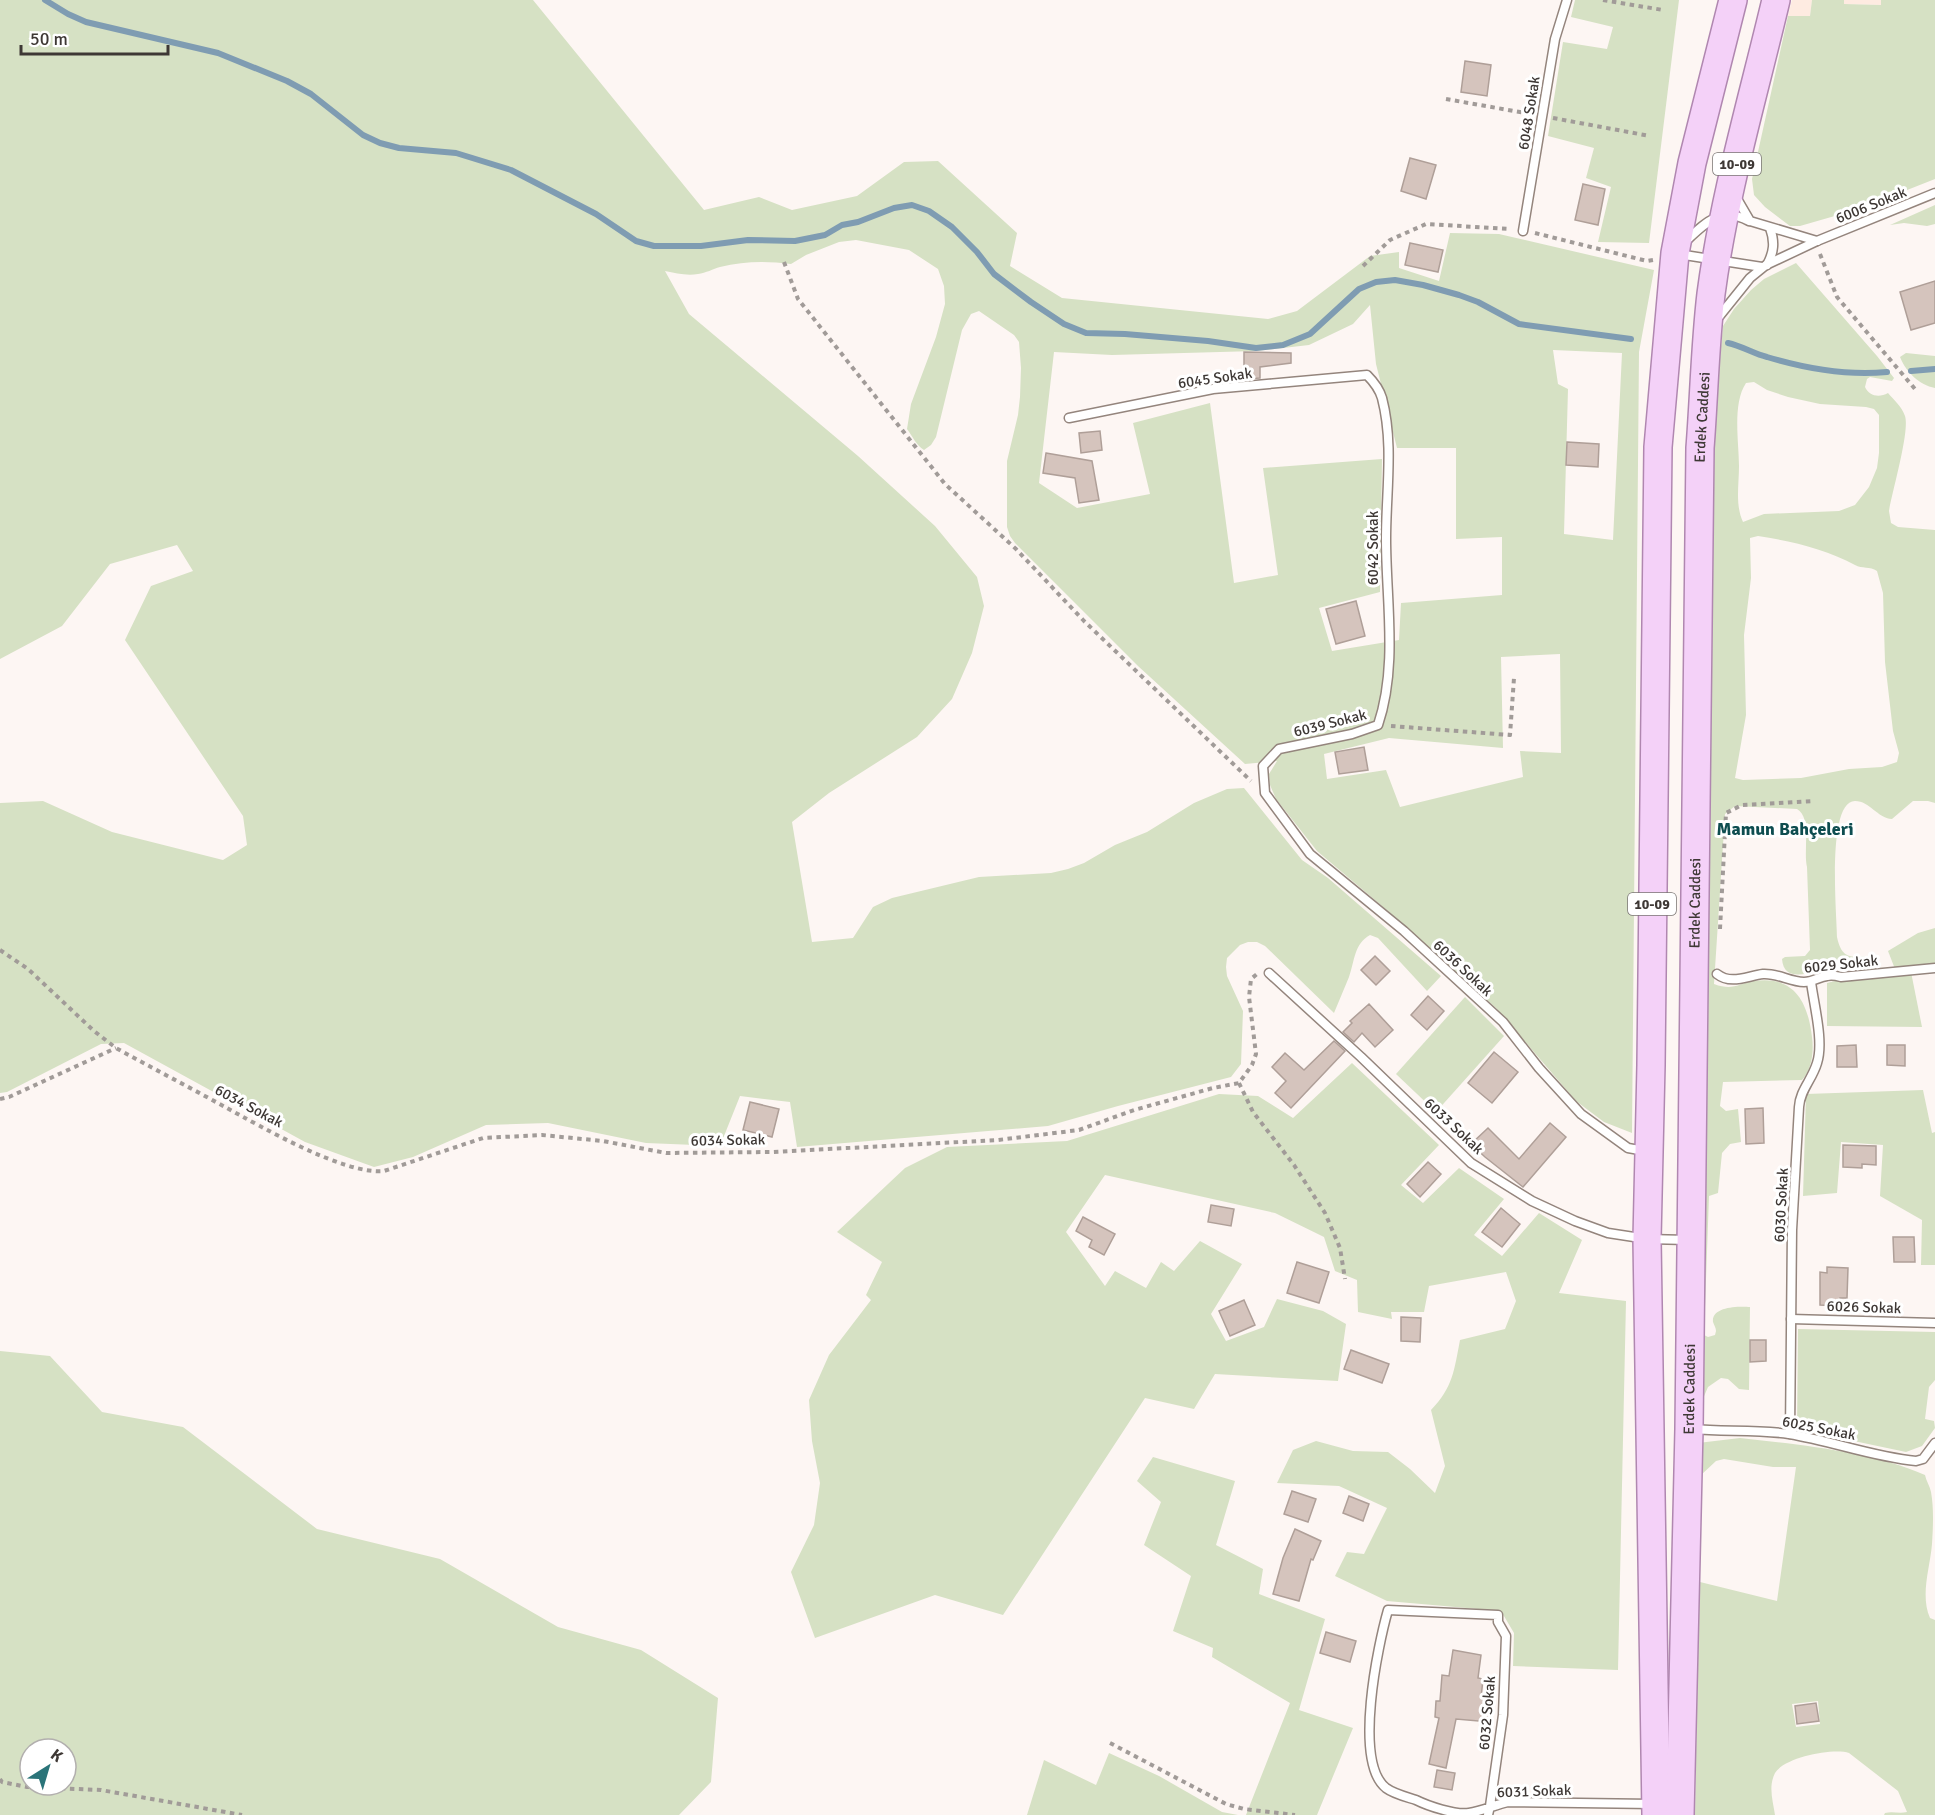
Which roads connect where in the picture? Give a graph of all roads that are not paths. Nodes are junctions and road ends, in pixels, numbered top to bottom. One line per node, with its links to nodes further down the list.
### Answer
1 (1567, 0): 7 (lane, 6048 Sokak)
2 (1733, 0): 9 (main road, 10-09)
3 (1776, 0): 5 (main road, Erdek Caddesi / 10-09)
4 (1935, 194): 8 (lane, 6006 Sokak)
5 (1738, 218): 6 (lane); 9 (lane); 10 (main road, Erdek Caddesi / 10-09)
6 (1770, 228): 8 (lane); 11 (lane)
7 (1523, 231)
8 (1817, 242): 11 (lane, 6006 Sokak)
9 (1675, 253): 10 (lane); 21 (main road, 10-09)
10 (1717, 260): 11 (lane); 12 (main road, Erdek Caddesi / 10-09)
11 (1764, 266): 12 (lane, 6006 Sokak)
12 (1708, 330): 23 (main road, Erdek Caddesi / 10-09)
13 (1367, 375): 14 (lane, 6045 Sokak); 15 (lane, 6042 Sokak)
14 (1069, 418)
15 (1378, 725): 16 (lane, 6039 Sokak)
16 (1265, 793): 21 (lane, 6036 Sokak)
17 (1935, 968): 20 (lane, 6029 Sokak)
18 (1269, 973): 22 (lane, 6033 Sokak)
19 (1717, 974): 20 (lane, 6029 Sokak)
20 (1811, 982): 24 (lane, 6030 Sokak)
21 (1648, 1152): 22 (main road, 10-09)
22 (1647, 1239): 23 (lane, 6033 Sokak); 30 (main road, 10-09)
23 (1691, 1240): 26 (main road, Erdek Caddesi / 10-09)
24 (1791, 1319): 25 (lane, 6026 Sokak); 27 (lane, 6030 Sokak)
25 (1935, 1323)
26 (1689, 1429): 27 (lane, 6025 Sokak); 32 (main road, Erdek Caddesi / 10-09)
27 (1790, 1434): 28 (lane, 6025 Sokak)
28 (1935, 1443)
29 (1388, 1610): 31 (lane, 6031 Sokak); 31 (lane, 6032 Sokak)
30 (1656, 1809): 31 (lane, 6031 Sokak)
31 (1489, 1810)
32 (1680, 1815)

